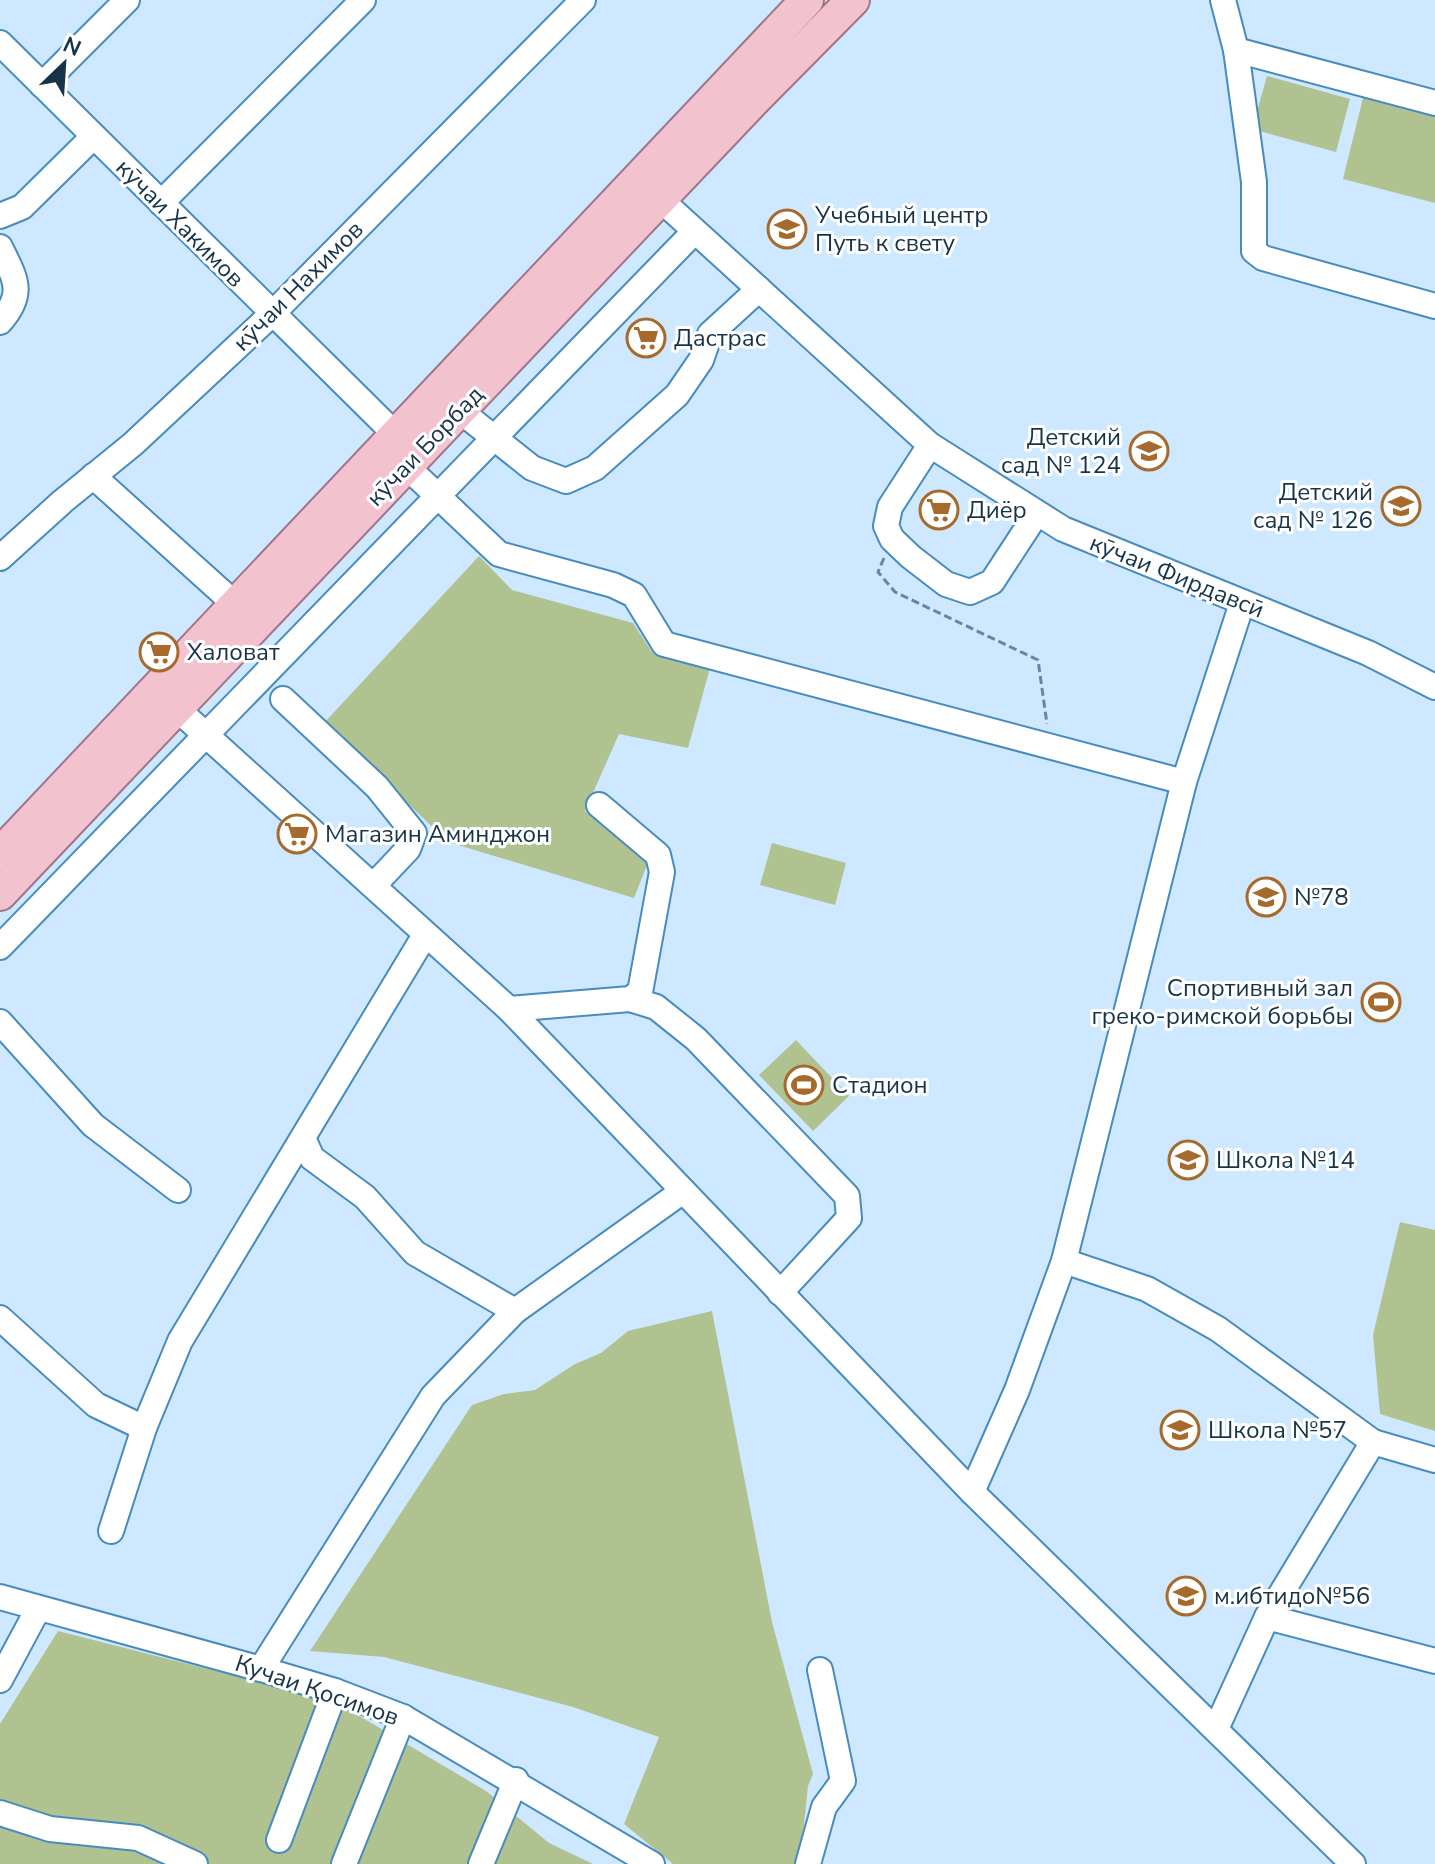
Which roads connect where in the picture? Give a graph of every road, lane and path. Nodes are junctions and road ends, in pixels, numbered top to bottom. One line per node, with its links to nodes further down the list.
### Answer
1 (127, 0): 9 (street)
2 (363, 0): 14 (street)
3 (583, 0): 20 (street, кӯчаи Нахимов)
4 (853, 0): 6 (main road, кӯчаи Борбад)
5 (1223, 0): 8 (street)
6 (800, 22): 10 (main road, кӯчаи Борбад)
7 (0, 43): 9 (street, кӯчаи Хакимов)
8 (1236, 50): 11 (street); 19 (street)
9 (42, 85): 12 (street, кӯчаи Хакимов)
10 (744, 89): 13 (main road, кӯчаи Борбад); 23 (main road, кӯчаи Борбад)
11 (1435, 103)
12 (93, 137): 14 (street, кӯчаи Хакимов); 15 (street)
13 (660, 199): 16 (street, кӯчаи Фирдавсӣ); 22 (main road, кӯчаи Борбад)
14 (161, 203): 20 (street, кӯчаи Хакимов)
15 (0, 216)
16 (694, 232): 18 (street, кӯчаи Фирдавсӣ); 24 (street)
17 (0, 247): 21 (street)
18 (759, 289): 24 (street); 25 (street, кӯчаи Фирдавсӣ)
19 (1435, 306)
20 (272, 314): 23 (street, кӯчаи Хакимов); 27 (street, кӯчаи Нахимов)
21 (0, 322)
22 (459, 410): 24 (street); 26 (main road, кӯчаи Борбад)
23 (396, 435): 33 (main road, кӯчаи Борбад)
24 (492, 438): 28 (street)
25 (930, 445): 29 (street, кӯчаи Фирдавсӣ); 30 (street)
26 (406, 466): 28 (street); 36 (main road, кӯчаи Борбад)
27 (93, 476): 31 (street, кӯчаи Нахимов); 33 (street)
28 (437, 494): 37 (street); 38 (street)
29 (1037, 513): 30 (street); 32 (street, кӯчаи Фирдавсӣ)
30 (892, 539): 38 (path)
31 (0, 558)
32 (1242, 603): 34 (street, кӯчаи Фирдавсӣ); 39 (street)
33 (236, 605): 41 (main road, кӯчаи Борбад)
34 (1435, 687)
35 (283, 699): 42 (street)
36 (176, 708): 37 (street); 43 (main road, кӯчаи Борбад)
37 (204, 733): 42 (street); 45 (street)
38 (1050, 745): 39 (street)
39 (1184, 782): 52 (street)
40 (599, 805): 46 (street)
41 (0, 854)
42 (375, 884): 44 (street)
43 (0, 894)
44 (425, 935): 47 (street); 49 (street)
45 (0, 947)
46 (630, 999): 47 (street); 53 (street)
47 (509, 1009): 51 (street)
48 (0, 1022): 50 (street)
49 (303, 1138): 54 (street); 56 (street)
50 (178, 1190)
51 (683, 1191): 53 (street); 54 (street)
52 (1064, 1261): 57 (street); 59 (street)
53 (780, 1293): 59 (street)
54 (515, 1311): 65 (street)
55 (0, 1318): 56 (street)
56 (144, 1428): 60 (street)
57 (1373, 1442): 58 (street); 63 (street)
58 (1435, 1460)
59 (972, 1492): 70 (street)
60 (111, 1531)
61 (0, 1597): 62 (street, Кучаи Қосимов)
62 (38, 1609): 65 (street, Кучаи Қосимов); 67 (street)
63 (1267, 1617): 64 (street); 70 (street)
64 (1435, 1661)
65 (261, 1669): 68 (street, Кучаи Қосимов)
66 (820, 1670): 78 (street)
67 (0, 1680)
68 (335, 1691): 69 (street, Кучаи Қосимов); 73 (street)
69 (403, 1717): 71 (street, Кучаи Қосимов); 75 (street)
70 (1216, 1729): 79 (street)
71 (516, 1780): 76 (street); 77 (street, Кучаи Қосимов)
72 (0, 1813): 74 (street)
73 (279, 1840)
74 (195, 1864)
75 (344, 1864)
76 (481, 1864)
77 (652, 1864)
78 (808, 1864)
79 (1353, 1864)

